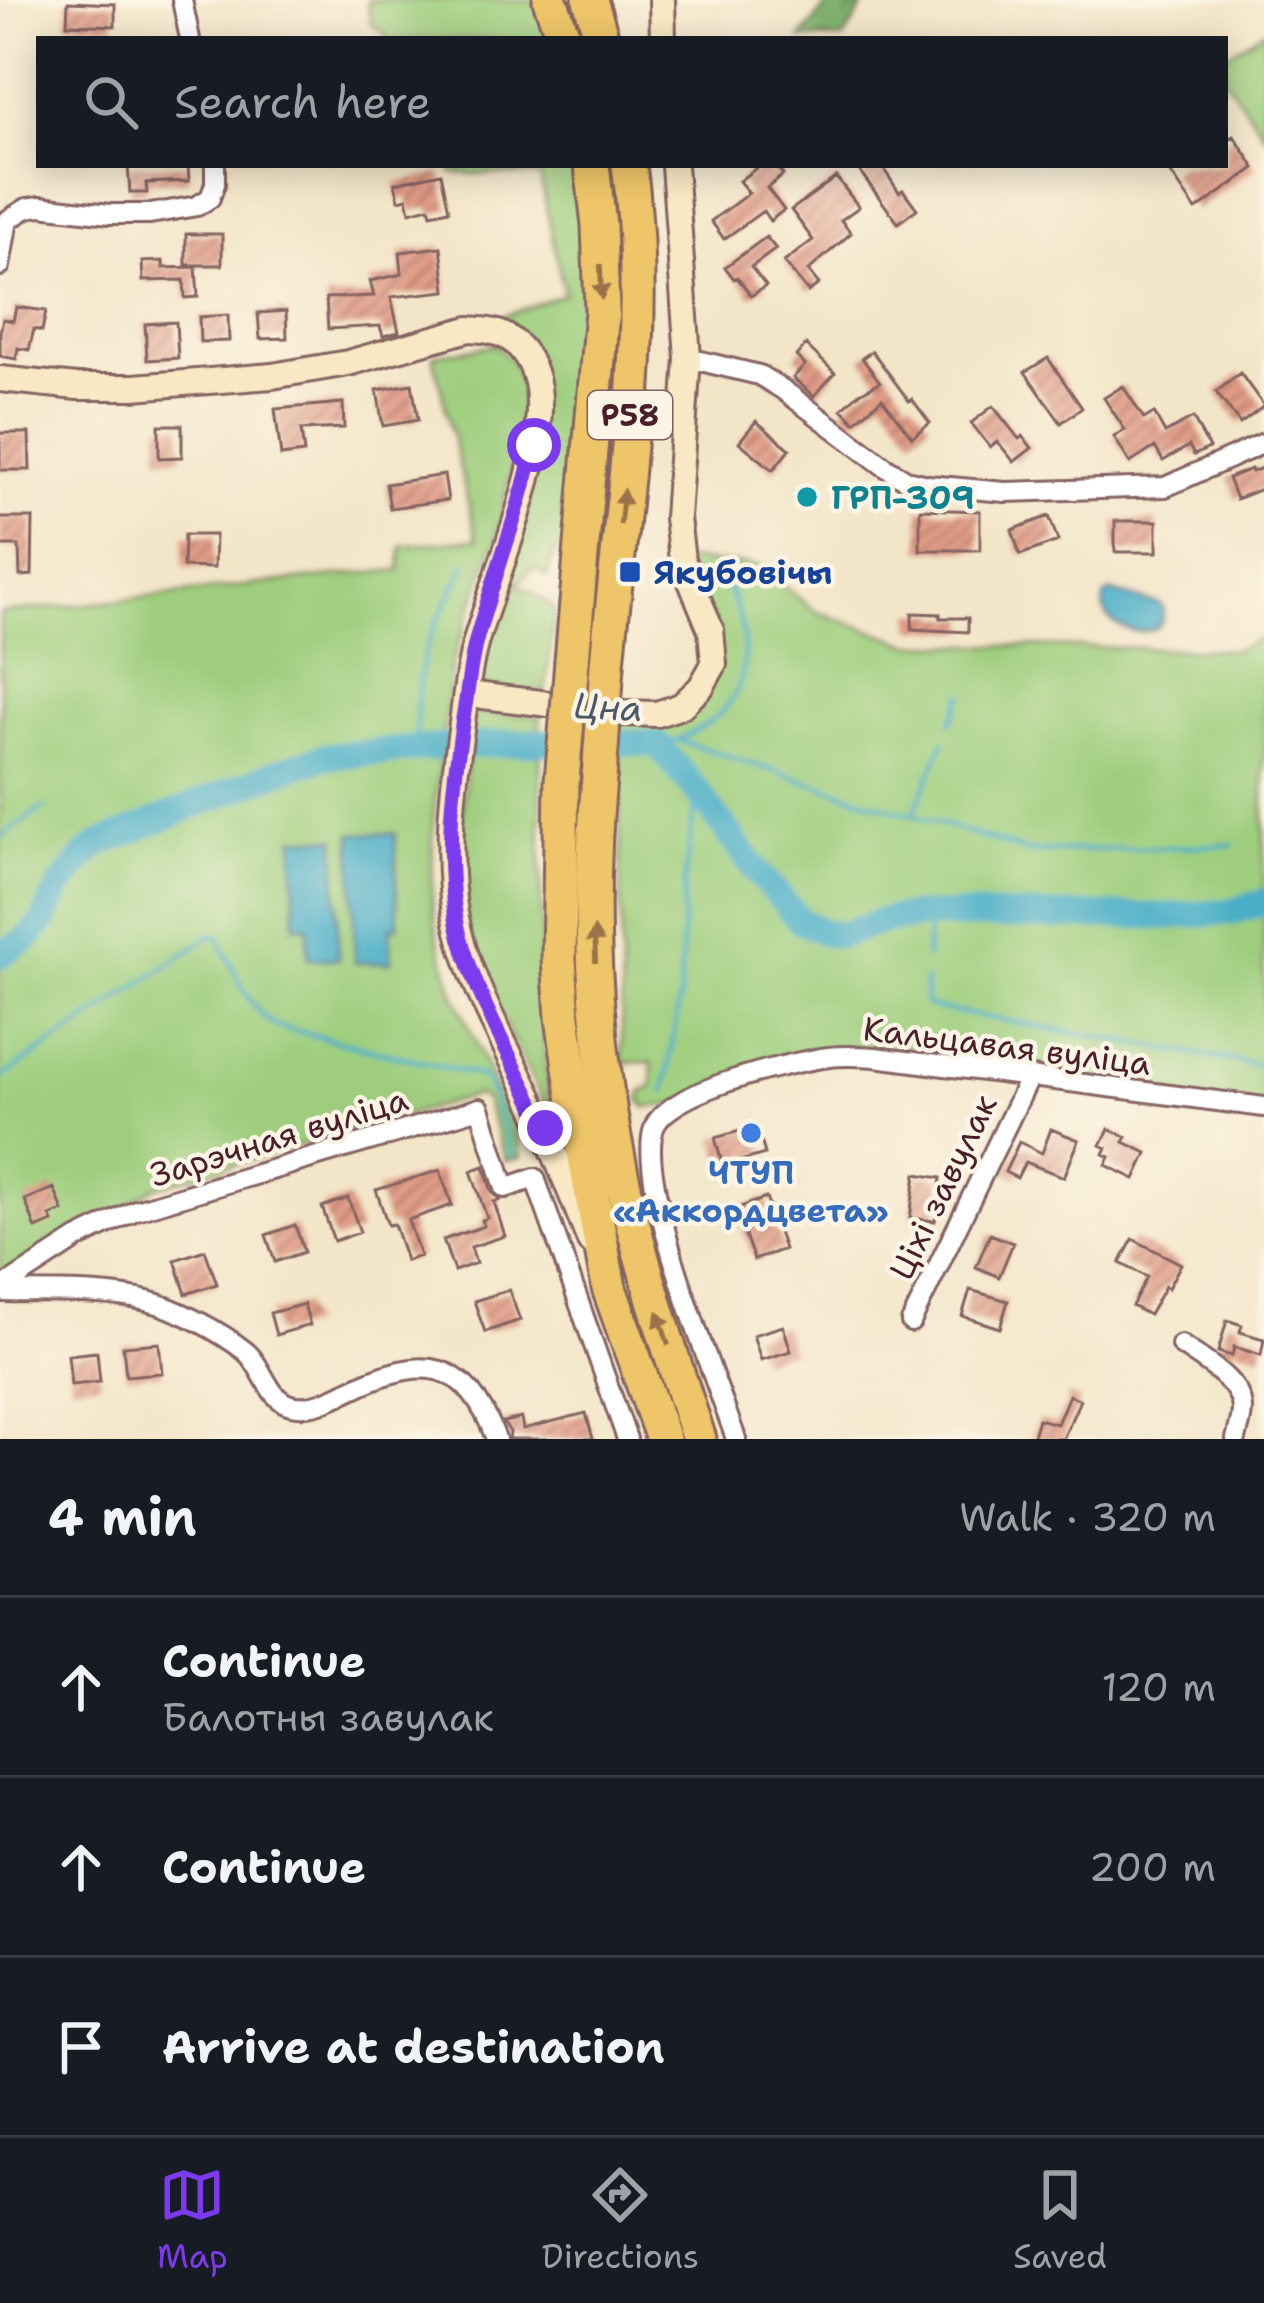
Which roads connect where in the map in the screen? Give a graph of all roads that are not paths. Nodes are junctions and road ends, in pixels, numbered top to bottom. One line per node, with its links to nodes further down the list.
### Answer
1 (182, 0): 5 (street)
2 (550, 0): 6 (highway)
3 (590, 0): 7 (highway)
4 (662, 0): 8 (main road)
5 (189, 36)
6 (563, 36)
7 (601, 36)
8 (663, 36)
9 (215, 168): 13 (street)
10 (592, 168): 20 (highway, Р58, one-way to 20, bridge)
11 (629, 168): 27 (highway, Р58, one-way to 11, bridge)
12 (674, 168): 14 (main road)
13 (0, 266)
14 (688, 358): 16 (street); 17 (main road)
15 (0, 379): 17 (main road)
16 (1264, 443)
17 (467, 694): 20 (main road)
18 (1029, 1079): 19 (street, Кальцавая вуліца); 22 (street, Ціхі завулак); 28 (street, Кальцавая вуліца)
19 (1264, 1107)
20 (609, 1288): 26 (highway, Р58)
21 (0, 1290): 24 (street, Зарэчная вуліца); 25 (street, Зарэчная вуліца)
22 (911, 1322)
23 (1181, 1345): 29 (street)
24 (496, 1439)
25 (627, 1439)
26 (663, 1439)
27 (700, 1439)
28 (736, 1439)
29 (1236, 1439)

